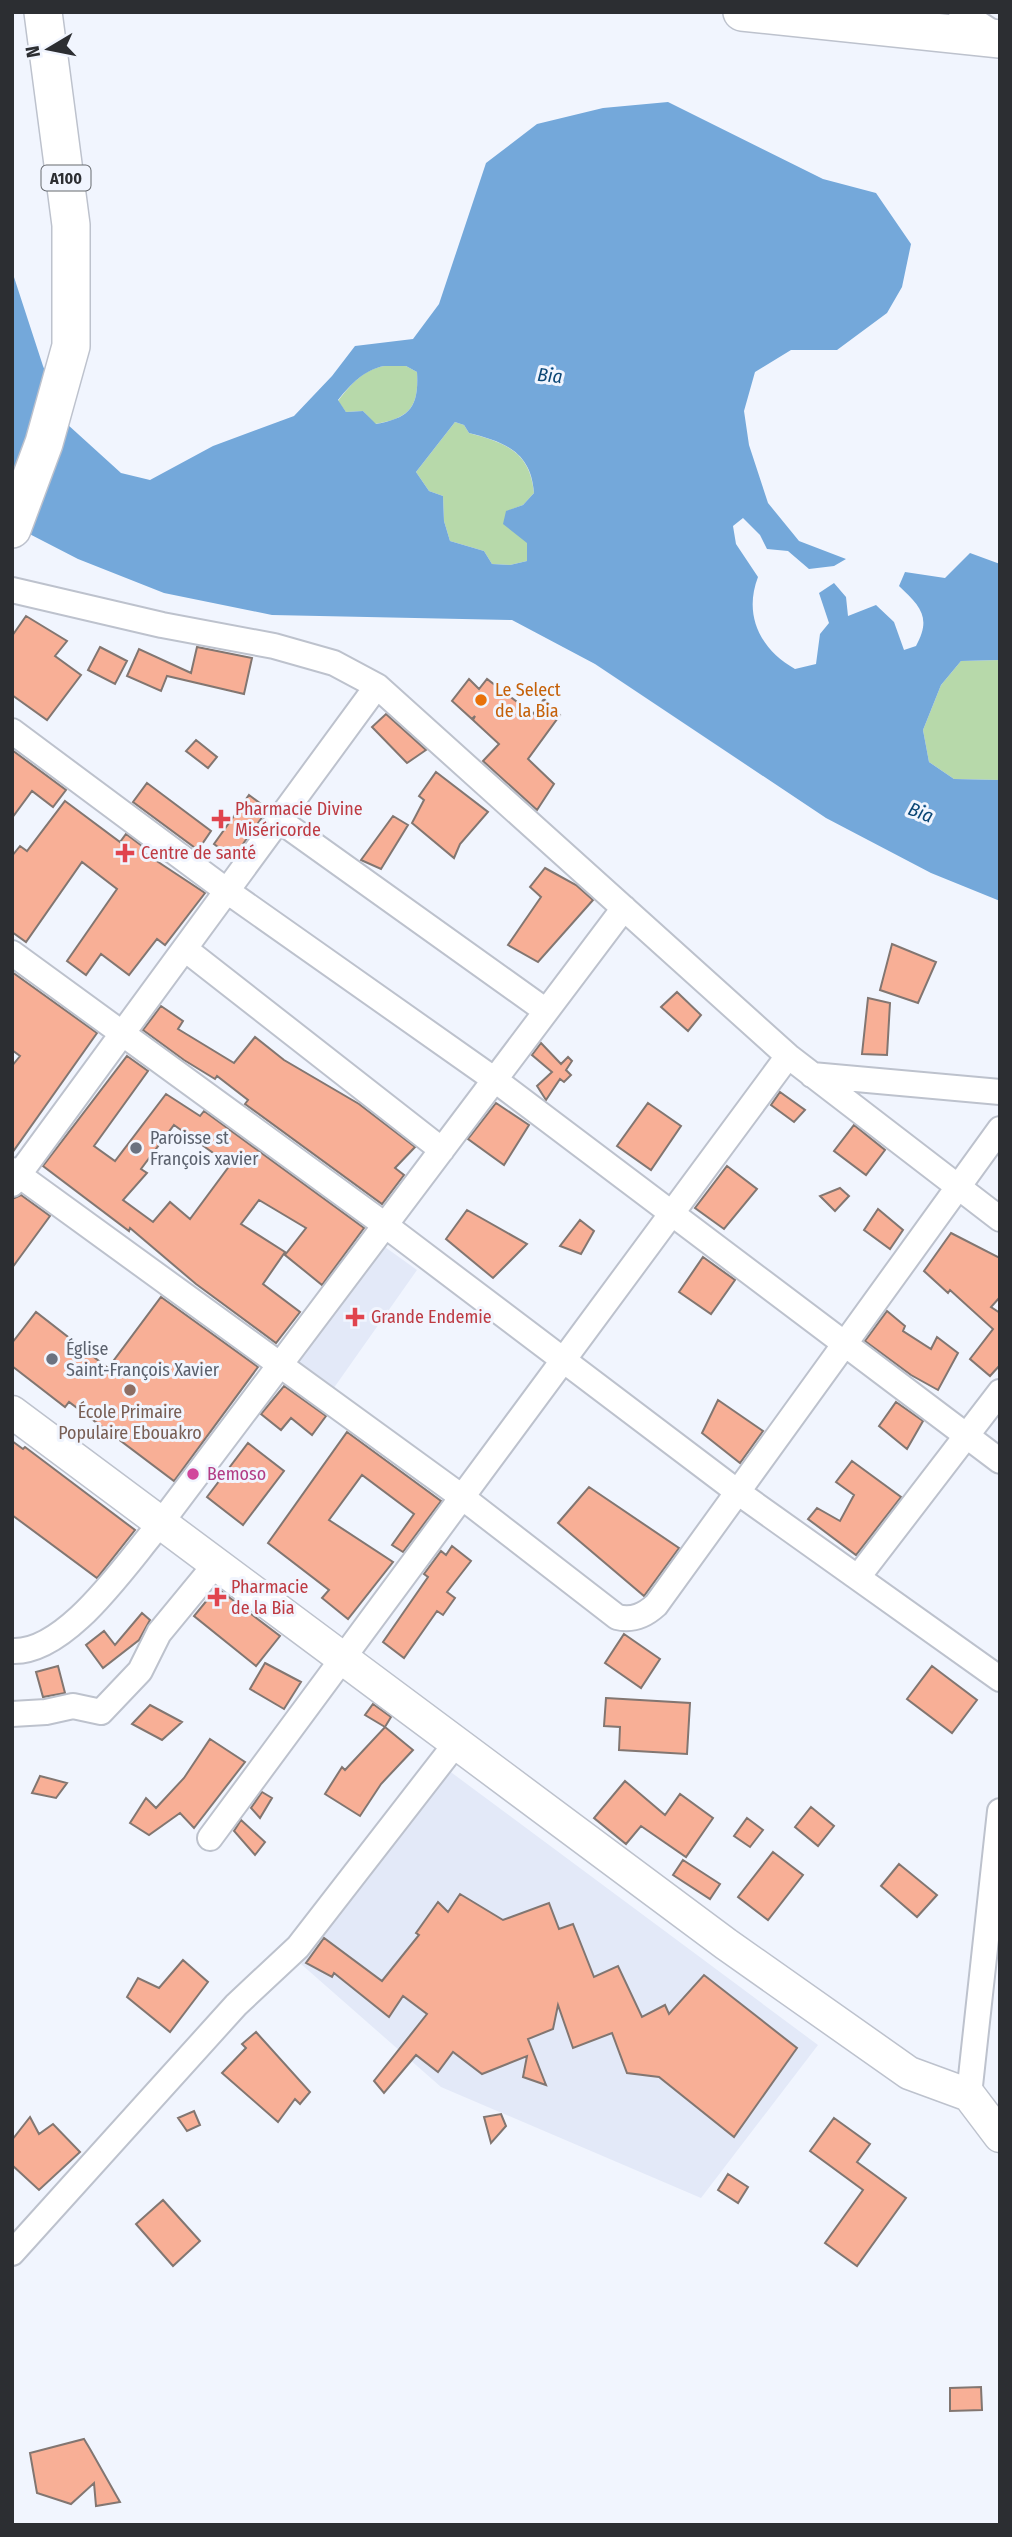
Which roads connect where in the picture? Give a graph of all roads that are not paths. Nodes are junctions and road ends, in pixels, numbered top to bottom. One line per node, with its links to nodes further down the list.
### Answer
1 (43, 12): 5 (highway, A100)
2 (742, 12): 4 (highway)
3 (961, 12): 4 (street)
4 (1000, 38)
5 (12, 529)
6 (12, 590): 7 (street)
7 (377, 686): 9 (street); 11 (street)
8 (12, 731): 10 (street)
9 (279, 820): 10 (street); 14 (street)
10 (227, 891): 12 (street); 18 (street)
11 (624, 908): 14 (street); 16 (street)
12 (185, 948): 15 (street); 21 (street)
13 (12, 953): 15 (street)
14 (547, 1011): 18 (street)
15 (122, 1034): 22 (street); 26 (street)
16 (788, 1056): 17 (street); 24 (street)
17 (811, 1074): 19 (street); 23 (street)
18 (495, 1080): 21 (street); 24 (street)
19 (1000, 1092)
20 (1000, 1129): 23 (street)
21 (442, 1150): 26 (street)
22 (14, 1177): 29 (street)
23 (958, 1187): 25 (street); 27 (street)
24 (673, 1214): 27 (street); 28 (street)
25 (1000, 1219)
26 (385, 1225): 28 (street); 29 (street)
27 (843, 1345): 32 (street); 34 (street)
28 (564, 1359): 34 (street); 35 (street)
29 (280, 1364): 35 (street); 36 (street)
30 (1000, 1392): 32 (street)
31 (12, 1412): 36 (main road)
32 (968, 1436): 33 (street); 38 (street)
33 (1000, 1461)
34 (739, 1493): 35 (street); 38 (street)
35 (462, 1497): 40 (street)
36 (160, 1524): 37 (main road); 39 (street)
37 (215, 1565): 40 (main road); 42 (street)
38 (858, 1577): 41 (street)
39 (12, 1651)
40 (343, 1658): 43 (main road); 45 (street)
41 (1000, 1679)
42 (12, 1714)
43 (457, 1742): 46 (main road); 48 (street)
44 (1000, 1811): 46 (street)
45 (210, 1838)
46 (969, 2095): 47 (main road)
47 (1000, 2136)
48 (12, 2253)

